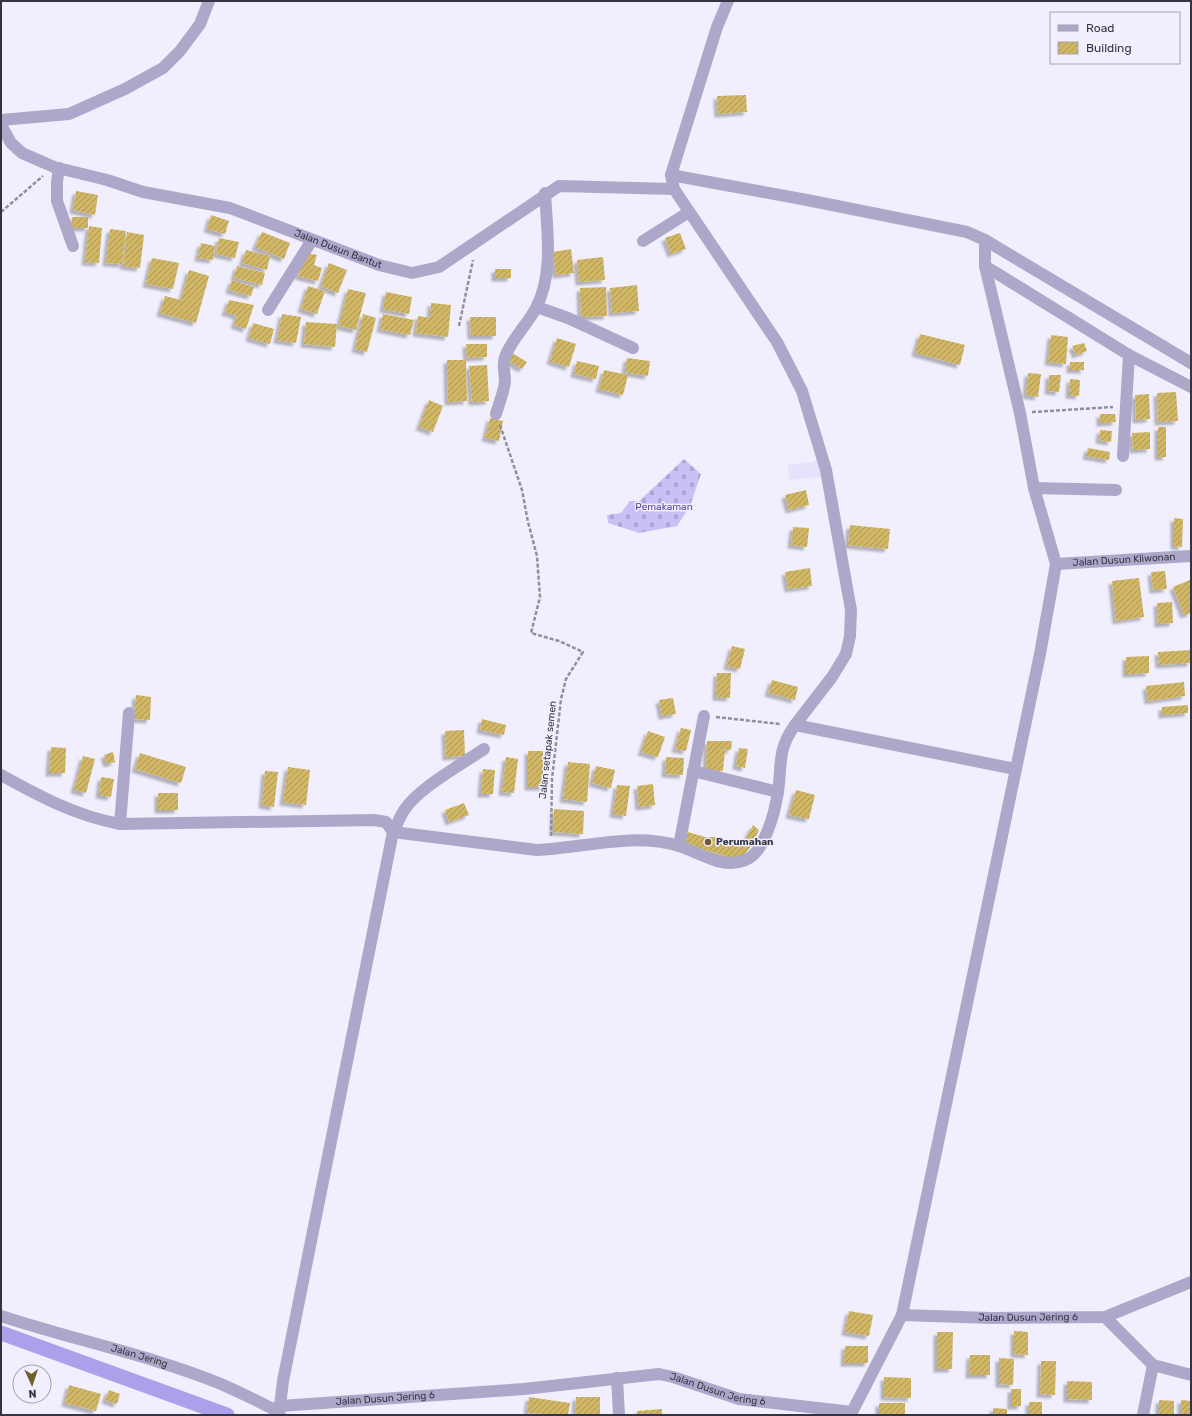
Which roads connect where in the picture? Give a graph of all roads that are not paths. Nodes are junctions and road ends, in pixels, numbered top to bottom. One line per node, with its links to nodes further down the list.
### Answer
1 (209, 1): 3 (street)
2 (728, 1): 6 (street)
3 (1, 120)
4 (1, 125): 5 (street, Jalan Dusun Bantut)
5 (56, 167): 10 (street, Jalan Dusun Bantut); 13 (street)
6 (670, 175): 7 (street); 12 (street)
7 (674, 189): 8 (street, Jalan Dusun Bantut); 9 (street)
8 (545, 194): 10 (street, Jalan Dusun Bantut); 15 (street)
9 (690, 212): 11 (street); 29 (street)
10 (312, 240): 16 (street)
11 (643, 241)
12 (985, 245): 14 (street); 19 (street)
13 (73, 246)
14 (985, 266): 18 (street); 23 (street)
15 (537, 306): 17 (street); 21 (street)
16 (268, 310)
17 (633, 348)
18 (1129, 355): 20 (street); 22 (street)
19 (1191, 363)
20 (1191, 387)
21 (496, 414)
22 (1123, 456)
23 (1034, 488): 24 (street); 26 (street)
24 (1116, 490)
25 (1191, 556): 26 (street, Jalan Dusun Kliwonan)
26 (1056, 564): 31 (street)
27 (129, 713): 35 (street)
28 (704, 716): 32 (street)
29 (795, 726): 31 (street); 34 (street)
30 (484, 749): 36 (street)
31 (1015, 769): 39 (street)
32 (694, 771): 34 (street); 37 (street)
33 (1, 775): 35 (street)
34 (778, 792): 37 (street)
35 (120, 824): 36 (street)
36 (393, 832): 37 (street); 45 (street)
37 (679, 846)
38 (1191, 1282): 41 (street)
39 (902, 1315): 41 (street, Jalan Dusun Jering 6); 46 (street, Jalan Dusun Jering 6)
40 (1, 1316): 45 (street, Jalan Jering)
41 (1105, 1317): 42 (street)
42 (1153, 1365): 43 (street); 48 (street)
43 (1191, 1375)
44 (617, 1378): 45 (street, Jalan Dusun Jering 6); 46 (street, Jalan Dusun Jering 6); 47 (street)
45 (278, 1410)
46 (851, 1414)
47 (619, 1415)
48 (1143, 1415)

